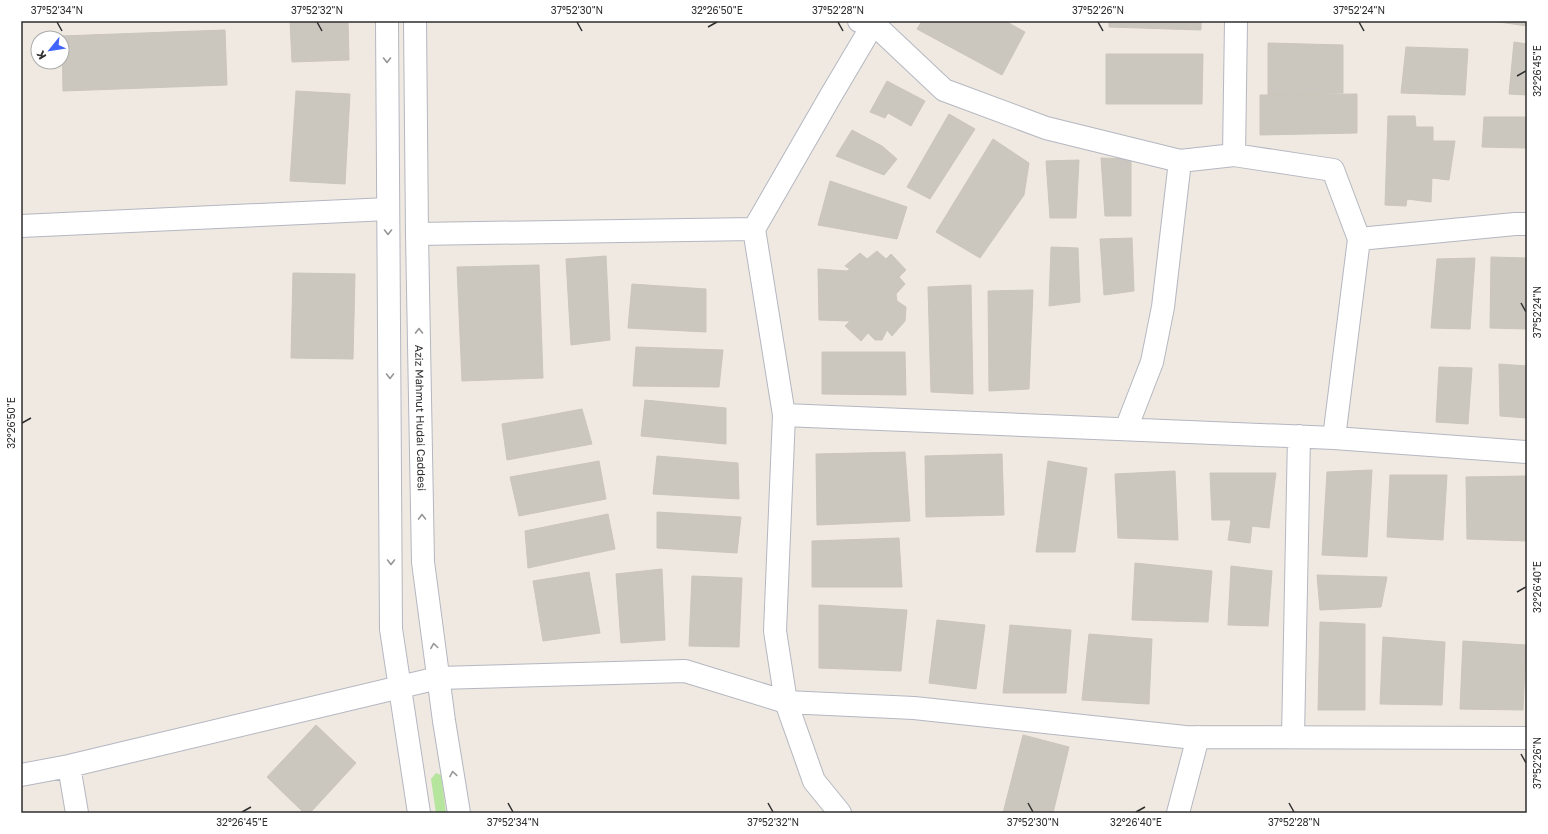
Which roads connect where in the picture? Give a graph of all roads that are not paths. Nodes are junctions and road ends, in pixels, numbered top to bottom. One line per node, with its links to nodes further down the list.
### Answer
1 (387, 21): 7 (street, one-way to 7)
2 (415, 21): 11 (street, Aziz Mahmut Hudai Caddesi)
3 (1236, 21): 5 (street)
4 (869, 22): 6 (street); 10 (street)
5 (1234, 155): 6 (street); 12 (street)
6 (1180, 161): 14 (street)
7 (388, 209): 9 (street); 19 (street, one-way to 19)
8 (1527, 224): 12 (street)
9 (21, 226)
10 (754, 229): 11 (street); 13 (street)
11 (417, 234): 18 (street, Aziz Mahmut Hudai Caddesi, one-way to 11)
12 (1360, 239): 16 (street)
13 (784, 415): 14 (street); 20 (street)
14 (1126, 429): 15 (street)
15 (1299, 436): 16 (street); 22 (street)
16 (1334, 438): 17 (street)
17 (1527, 452)
18 (438, 678): 19 (street); 20 (street); 28 (street, Aziz Mahmut Hudai Caddesi, one-way to 18)
19 (400, 686): 24 (street); 27 (street)
20 (786, 702): 21 (street); 29 (street)
21 (1198, 736): 22 (street); 30 (street)
22 (1292, 737): 23 (street)
23 (1527, 738)
24 (69, 766): 25 (street); 26 (street)
25 (21, 775)
26 (77, 813)
27 (419, 813)
28 (459, 813)
29 (840, 813)
30 (1178, 813)

